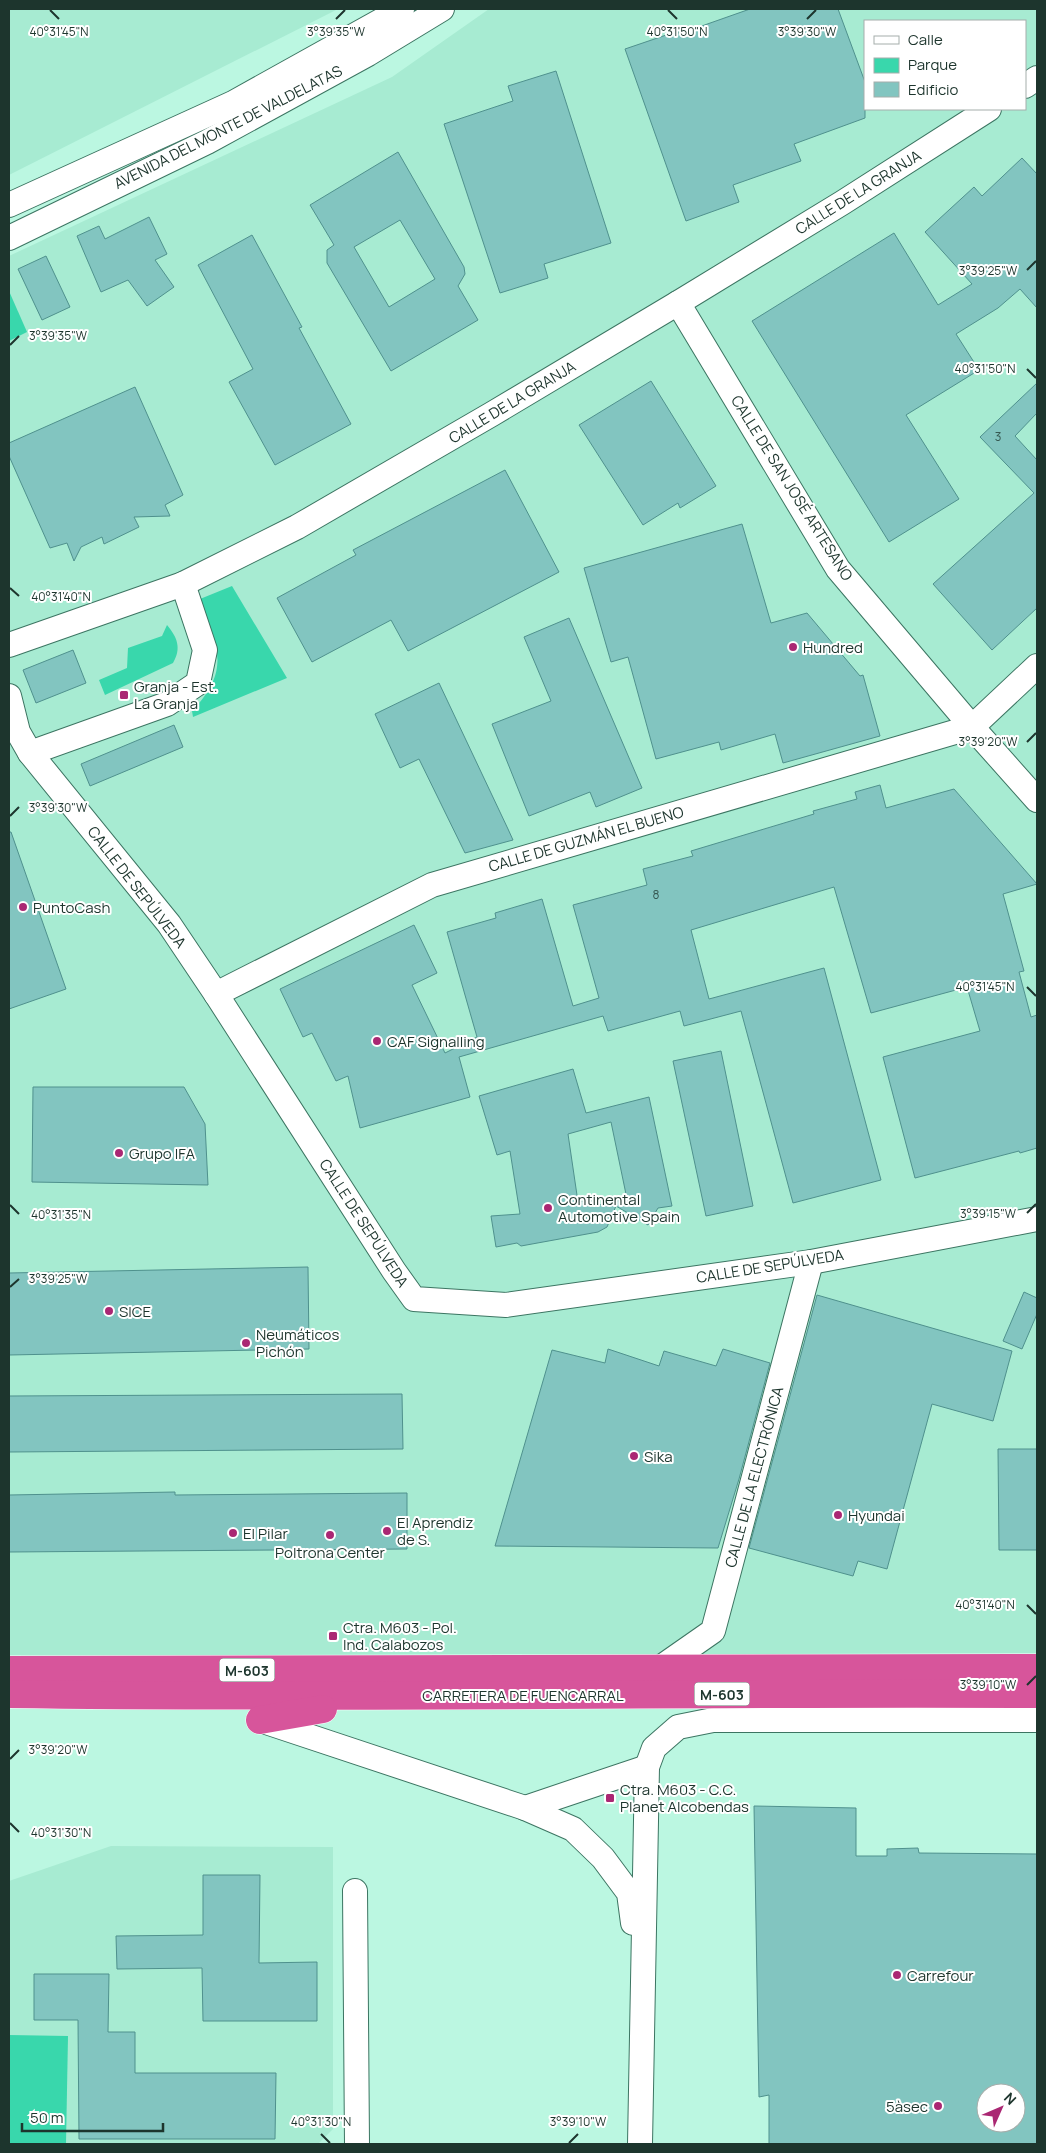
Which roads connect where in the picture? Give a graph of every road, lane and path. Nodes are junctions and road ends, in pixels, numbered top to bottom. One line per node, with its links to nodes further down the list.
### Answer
1 (402, 9): 6 (street, AVENIDA DEL MONTE DE VALDELATAS)
2 (442, 9): 7 (street, AVENIDA DEL MONTE DE VALDELATAS)
3 (1037, 78): 4 (street)
4 (1026, 85)
5 (987, 110): 8 (street, CALLE DE LA GRANJA)
6 (9, 205)
7 (9, 238)
8 (678, 303): 9 (street, CALLE DE LA GRANJA); 14 (street, CALLE DE SAN JOSÉ ARTESANO)
9 (182, 584): 10 (street, CALLE DE LA GRANJA); 15 (street)
10 (9, 645)
11 (1037, 666): 14 (street)
12 (9, 696): 13 (street, CALLE DE SEPÚLVEDA)
13 (14, 727): 15 (street, CALLE DE SEPÚLVEDA)
14 (972, 727): 16 (street, CALLE DE SAN JOSÉ ARTESANO); 17 (street, CALLE DE GUZMÁN EL BUENO)
15 (30, 753): 17 (street, CALLE DE SEPÚLVEDA)
16 (1037, 800)
17 (216, 994): 19 (street, CALLE DE SEPÚLVEDA)
18 (1037, 1219): 19 (street, CALLE DE SEPÚLVEDA)
19 (811, 1262): 20 (street, CALLE DE LA ELECTRÓNICA)
20 (660, 1668): 21 (highway, CARRETERA DE FUENCARRAL / M-603); 22 (highway, CARRETERA DE FUENCARRAL / M-603)
21 (1037, 1668)
22 (9, 1670)
23 (9, 1694): 25 (highway, CARRETERA DE FUENCARRAL / M-603)
24 (1037, 1694): 25 (highway, CARRETERA DE FUENCARRAL / M-603)
25 (406, 1695): 26 (highway)
26 (260, 1720): 29 (street)
27 (1037, 1720): 28 (street)
28 (647, 1767): 29 (street); 31 (street)
29 (525, 1808): 31 (street)
30 (355, 1891): 32 (street)
31 (642, 1992): 33 (street)
32 (357, 2144)
33 (640, 2144)

